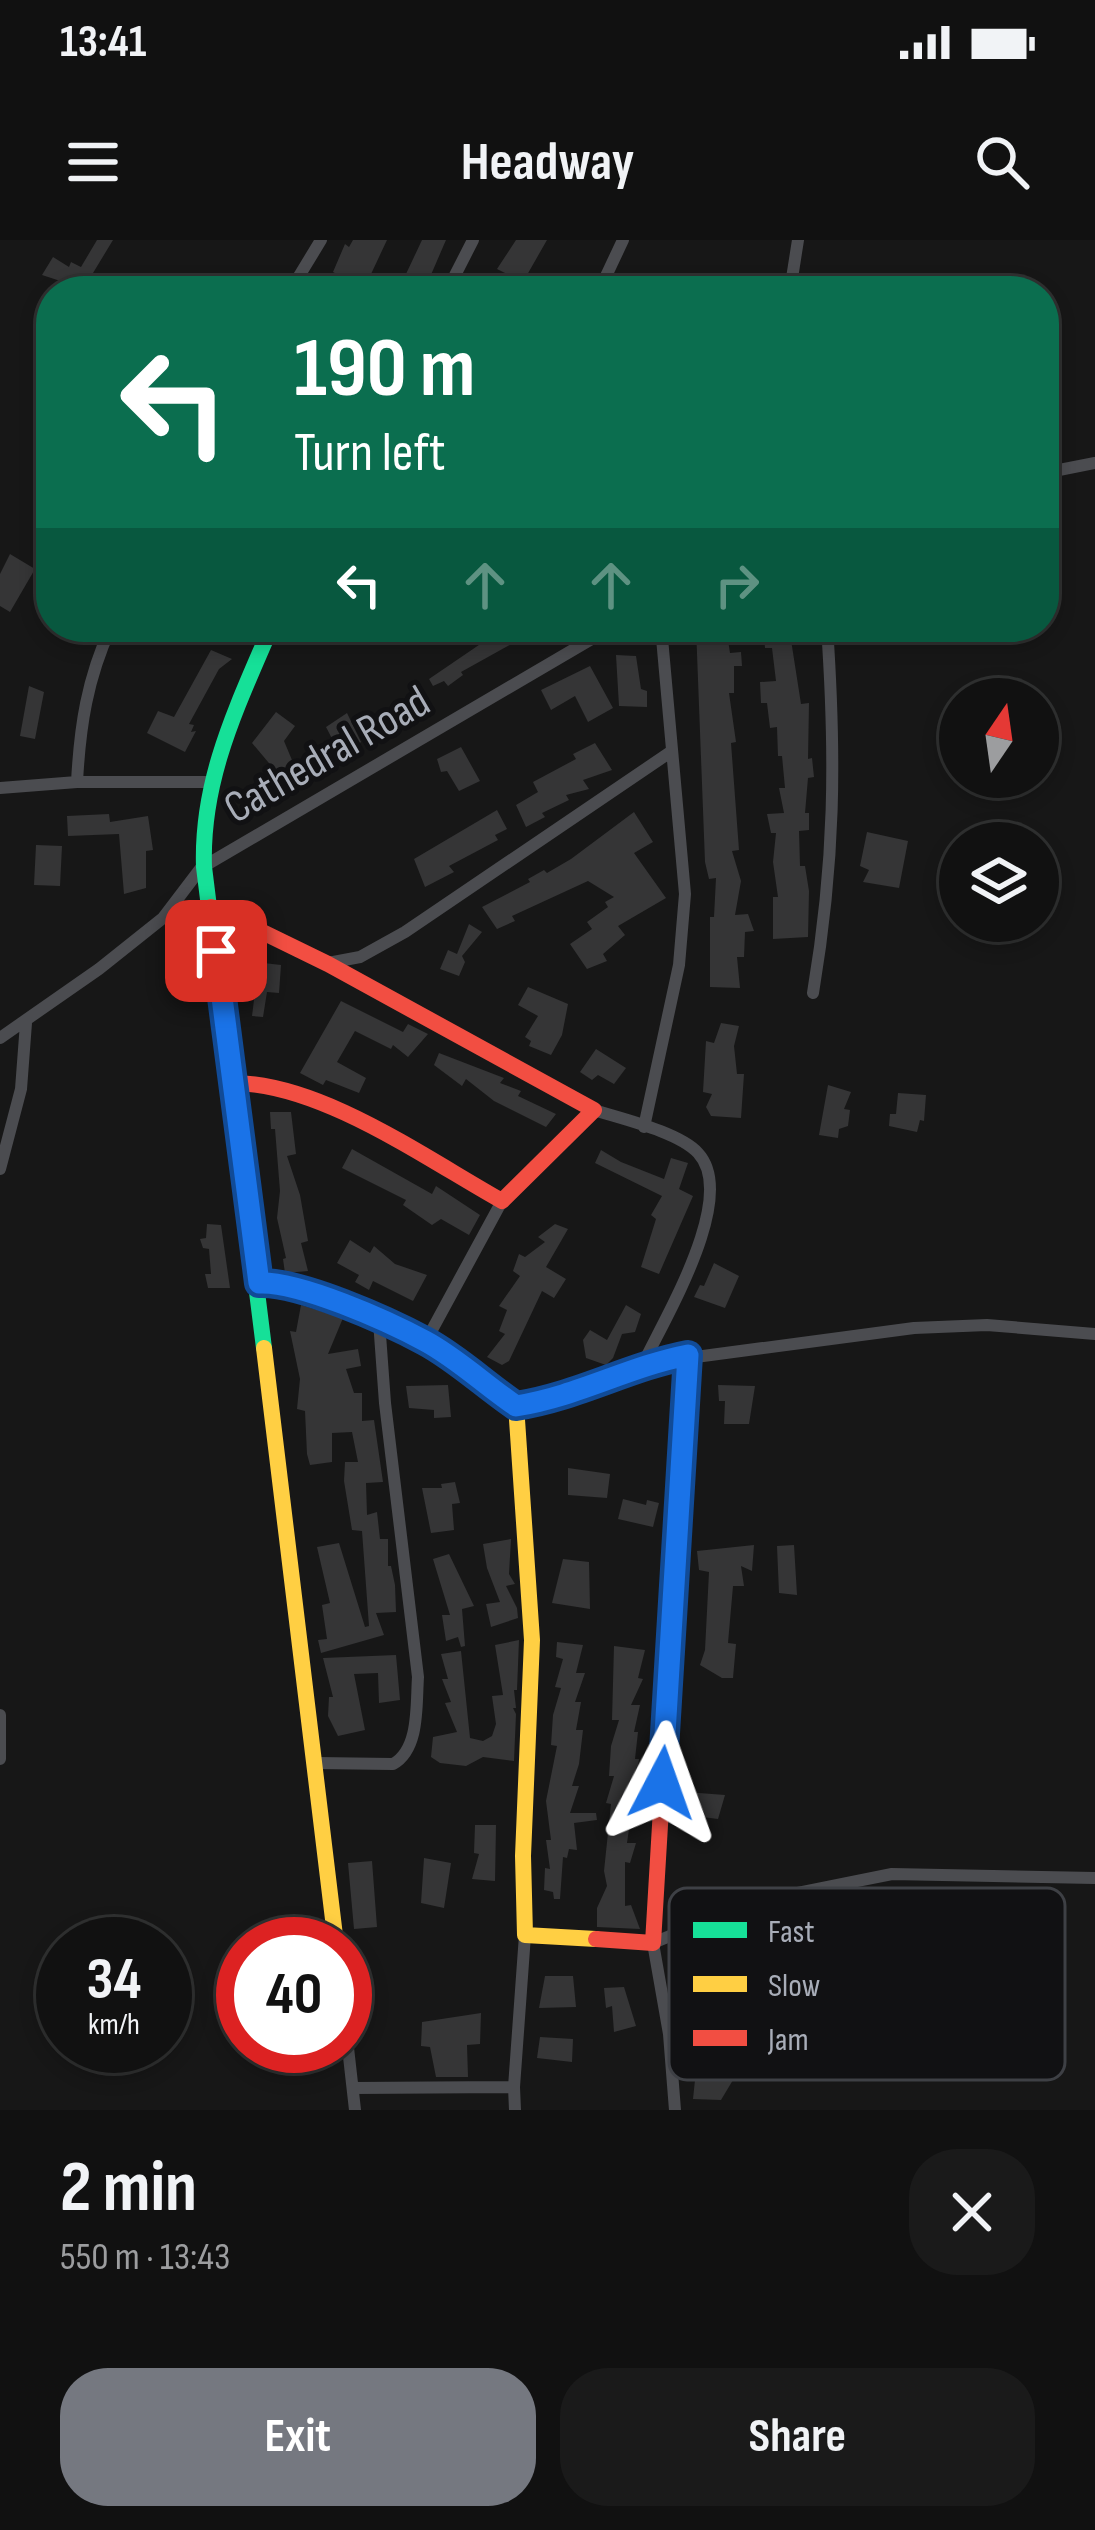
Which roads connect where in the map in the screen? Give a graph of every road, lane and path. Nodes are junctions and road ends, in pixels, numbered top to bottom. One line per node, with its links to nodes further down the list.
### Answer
1 (321, 240): 5 (street)
2 (472, 240): 6 (street)
3 (623, 240): 7 (street)
4 (798, 240): 8 (street)
5 (299, 276)
6 (454, 276)
7 (606, 276)
8 (792, 276)
9 (1095, 463): 10 (street)
10 (1059, 470)
11 (106, 642): 17 (street)
12 (265, 642): 18 (street)
13 (586, 642): 20 (street, Cathedral Road)
14 (662, 642): 16 (street)
15 (827, 642): 23 (street)
16 (672, 751): 22 (street); 28 (street)
17 (76, 782): 18 (street); 19 (street)
18 (207, 782): 20 (street)
19 (0, 788)
20 (201, 868): 21 (street); 24 (street)
21 (211, 907): 22 (street); 26 (street)
22 (328, 964): 27 (street)
23 (813, 993)
24 (26, 1023): 25 (street); 29 (street)
25 (0, 1038)
26 (232, 1083): 30 (street); 31 (street)
27 (594, 1110): 28 (street); 30 (street)
28 (644, 1127): 36 (street)
29 (0, 1169)
30 (502, 1202): 34 (street)
31 (259, 1283): 32 (street); 40 (street)
32 (379, 1321): 34 (street); 40 (street)
33 (1095, 1334): 35 (street)
34 (426, 1341): 37 (street)
35 (688, 1355): 36 (street); 46 (street)
36 (644, 1364): 37 (street)
37 (516, 1406): 44 (street)
38 (0, 1715): 39 (street)
39 (0, 1760)
40 (316, 1763): 43 (street)
41 (1095, 1878): 42 (street)
42 (822, 1888)
43 (333, 1917)
44 (525, 1935): 46 (street); 50 (street)
45 (669, 1936): 46 (street)
46 (653, 1943): 47 (street)
47 (669, 2034)
48 (351, 2073): 51 (street)
49 (673, 2080): 54 (street)
50 (514, 2087): 51 (street); 53 (street)
51 (353, 2088): 52 (street)
52 (355, 2110)
53 (515, 2110)
54 (675, 2110)

